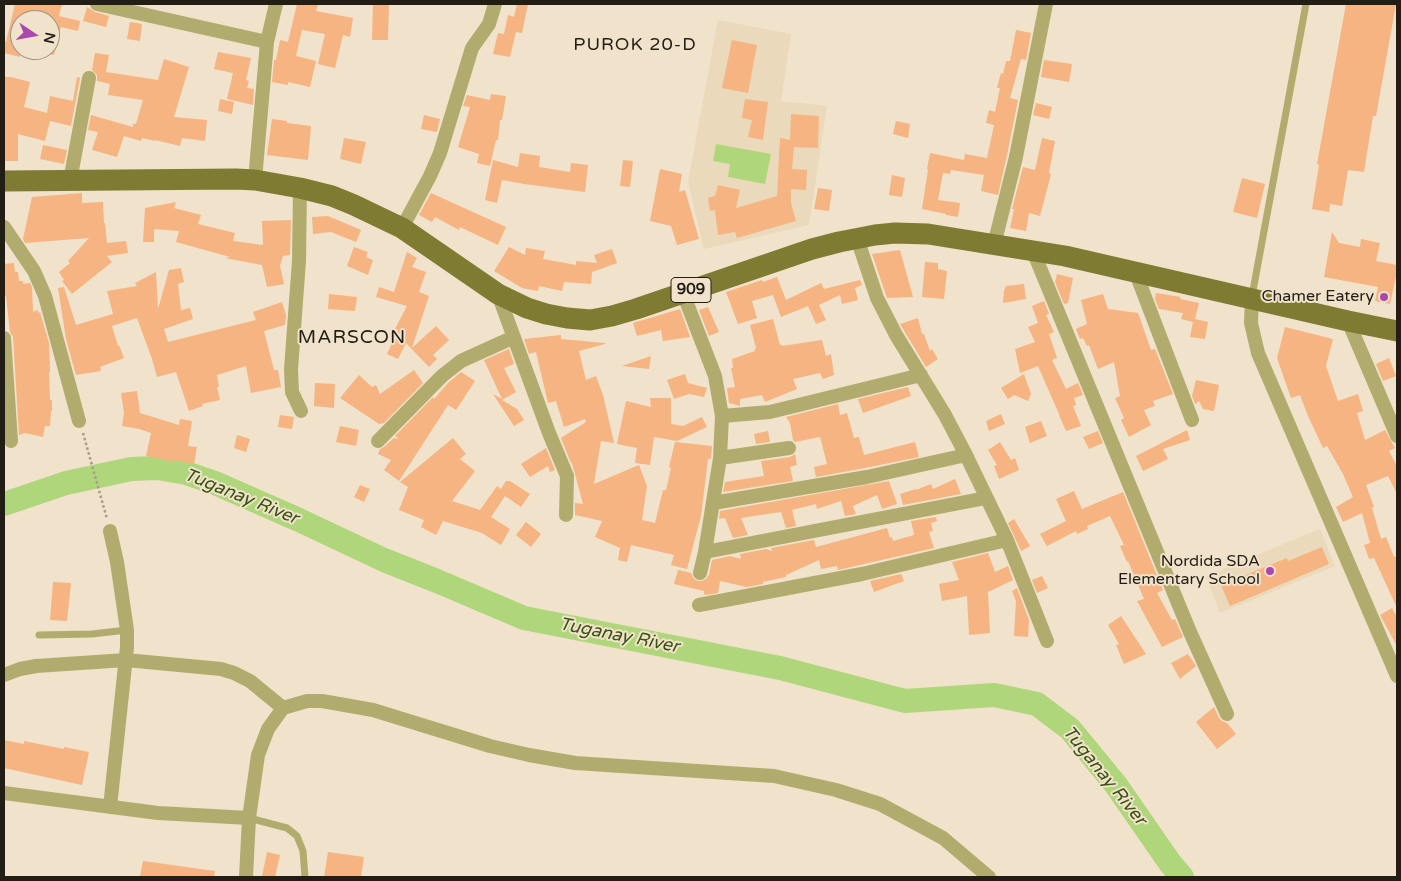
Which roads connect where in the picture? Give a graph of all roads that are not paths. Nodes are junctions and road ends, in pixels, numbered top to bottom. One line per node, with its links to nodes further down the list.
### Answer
1 (97, 4): 6 (street)
2 (276, 4): 6 (street)
3 (495, 4): 13 (street)
4 (1046, 4): 15 (street)
5 (1306, 4): 20 (lane)
6 (267, 42): 8 (street)
7 (89, 78): 10 (street)
8 (255, 180): 10 (main road, 909); 11 (main road, 909)
9 (4, 181): 10 (main road, 909)
10 (70, 181)
11 (300, 188): 13 (main road, 909); 26 (street)
12 (4, 227): 29 (street)
13 (402, 228): 19 (main road, 909)
14 (858, 238): 15 (main road, 909); 18 (main road, 909); 25 (street)
15 (994, 245): 16 (main road, 909)
16 (1033, 251): 17 (main road, 909); 51 (street)
17 (1135, 271): 20 (main road, 909); 28 (street)
18 (683, 293): 19 (main road, 909); 27 (street)
19 (498, 294): 23 (street)
20 (1252, 299): 21 (main road, 909); 49 (street)
21 (1348, 321): 22 (main road, 909); 30 (street)
22 (1397, 331)
23 (514, 337): 31 (street); 38 (street)
24 (4, 338): 32 (street)
25 (921, 375): 27 (street); 34 (street)
26 (301, 411)
27 (722, 416): 35 (street)
28 (1192, 420)
29 (79, 421)
30 (1397, 436)
31 (378, 441)
32 (11, 442)
33 (789, 448): 35 (street)
34 (966, 455): 36 (street); 37 (street)
35 (720, 458): 37 (street)
36 (986, 498): 40 (street); 41 (street)
37 (713, 503): 41 (street)
38 (566, 515)
39 (110, 531): 44 (street)
40 (1007, 540): 43 (street); 46 (street)
41 (706, 552): 42 (street)
42 (700, 573)
43 (699, 605)
44 (127, 630): 45 (lane); 47 (street)
45 (39, 635)
46 (1047, 641)
47 (126, 660): 48 (street); 50 (street); 53 (street)
48 (4, 675)
49 (1397, 676)
50 (283, 708): 54 (street); 57 (street)
51 (1227, 714)
52 (4, 793): 53 (street)
53 (110, 807): 54 (street)
54 (249, 818): 55 (street); 56 (lane)
55 (246, 877)
56 (305, 877)
57 (989, 877)

